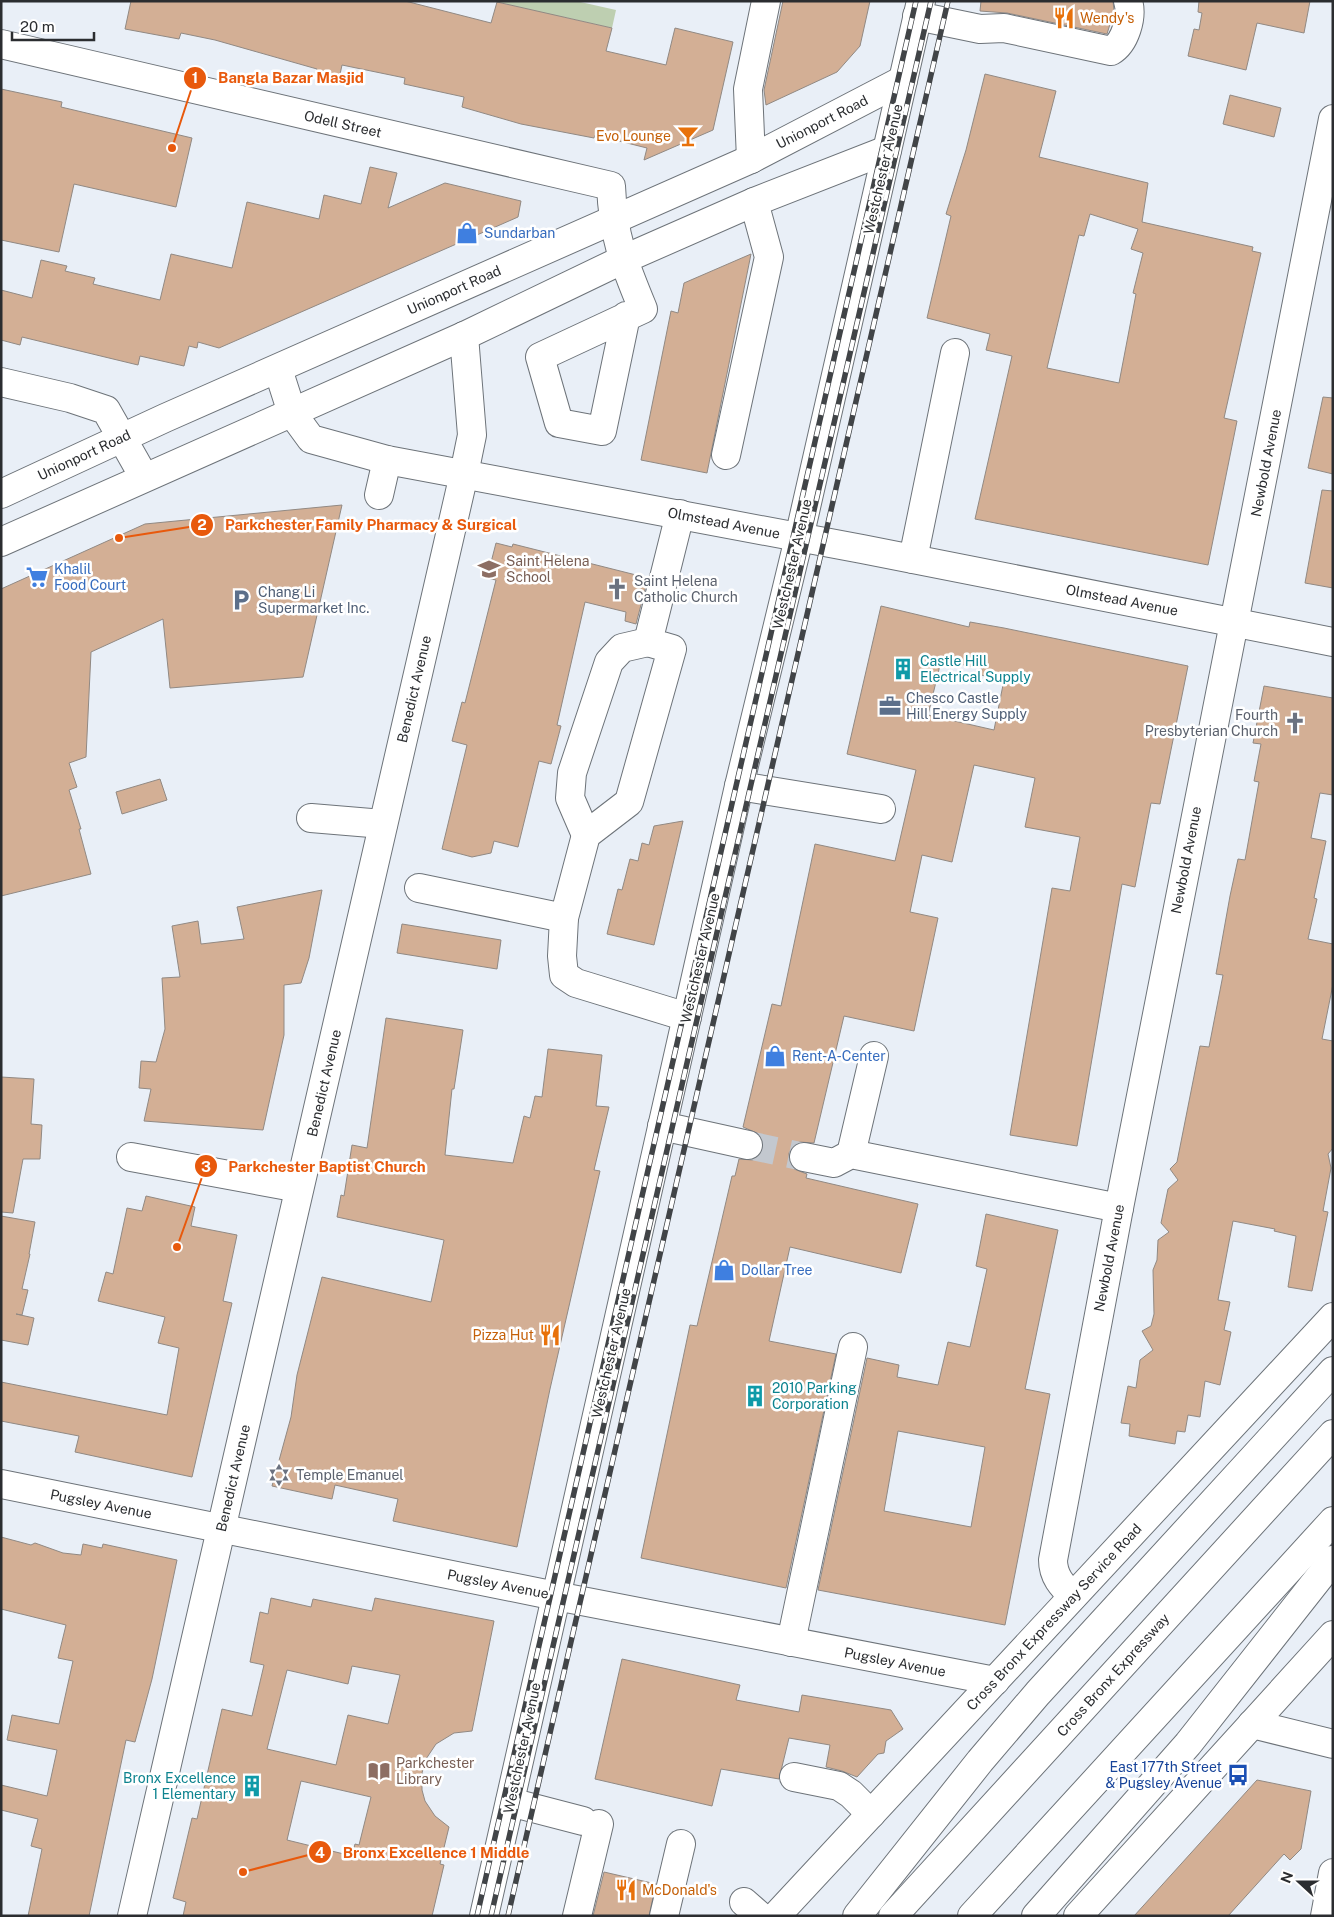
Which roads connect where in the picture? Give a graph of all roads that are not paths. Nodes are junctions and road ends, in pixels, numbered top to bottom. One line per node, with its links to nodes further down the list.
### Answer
1 (766, 1): 10 (main road)
2 (1128, 1): 4 (main road)
3 (1147, 1): 6 (main road)
4 (919, 9): 7 (main road, Westchester Avenue)
5 (1, 44): 12 (main road, Odell Street)
6 (1134, 58)
7 (903, 80): 9 (main road, Westchester Avenue); 10 (main road, Unionport Road)
8 (1333, 119): 31 (main road, Newbold Avenue)
9 (887, 150): 11 (main road); 28 (main road, Westchester Avenue)
10 (751, 158): 12 (main road, Unionport Road)
11 (754, 202): 13 (main road); 21 (main road)
12 (612, 219): 13 (main road, Odell Street); 17 (main road, Unionport Road)
13 (622, 260): 14 (main road, Odell Street); 15 (main road)
14 (626, 316)
15 (464, 336): 19 (main road); 23 (main road, Benedict Avenue)
16 (955, 352): 30 (main road)
17 (278, 369): 19 (main road, Olmstead Avenue); 20 (main road, Unionport Road)
18 (1, 382): 20 (main road)
19 (292, 413): 22 (main road, Olmstead Avenue); 24 (main road)
20 (123, 437): 24 (main road); 25 (main road, Unionport Road)
21 (726, 455)
22 (387, 460): 23 (main road, Olmstead Avenue); 26 (main road)
23 (464, 474): 27 (main road, Olmstead Avenue); 37 (main road, Benedict Avenue)
24 (144, 477): 29 (main road)
25 (1, 494)
26 (379, 495)
27 (680, 514): 28 (main road, Olmstead Avenue); 32 (main road)
28 (799, 538): 30 (main road, Olmstead Avenue); 34 (main road, Westchester Avenue)
29 (1, 542)
30 (913, 559): 31 (main road, Olmstead Avenue)
31 (1233, 623): 33 (main road, Olmstead Avenue); 49 (main road, Newbold Avenue)
32 (648, 642): 38 (main road); 38 (main road)
33 (1333, 642)
34 (740, 786): 35 (main road); 41 (main road, Westchester Avenue)
35 (881, 810)
36 (311, 818): 37 (main road)
37 (383, 824): 48 (main road, Benedict Avenue)
38 (586, 835): 40 (main road)
39 (419, 888): 40 (main road)
40 (564, 918): 41 (main road)
41 (687, 1017): 43 (main road, Westchester Avenue)
42 (874, 1056): 45 (main road)
43 (662, 1126): 44 (main road); 58 (main road, Westchester Avenue)
44 (748, 1145)
45 (851, 1154): 47 (main road); 49 (main road)
46 (131, 1157): 48 (main road)
47 (804, 1157)
48 (300, 1188): 56 (main road, Benedict Avenue)
49 (1119, 1208): 59 (main road, Newbold Avenue)
50 (1333, 1317): 59 (main road, Cross Bronx Expressway Service Road)
51 (853, 1347): 61 (main road)
52 (1333, 1371): 75 (main road)
53 (1333, 1434): 76 (main road, Cross Bronx Expressway)
54 (1, 1484): 56 (main road, Pugsley Avenue)
55 (1333, 1520): 77 (main road)
56 (221, 1528): 58 (main road, Pugsley Avenue); 70 (main road, Benedict Avenue)
57 (1333, 1560): 78 (main road)
58 (556, 1596): 61 (main road, Pugsley Avenue); 66 (main road, Westchester Avenue)
59 (1073, 1596): 62 (main road, Cross Bronx Expressway Service Road)
60 (1333, 1635): 63 (main road)
61 (791, 1642): 62 (main road, Pugsley Avenue)
62 (995, 1681): 67 (main road, Cross Bronx Expressway Service Road)
63 (1252, 1724): 64 (main road); 79 (main road)
64 (1333, 1744)
65 (794, 1777): 67 (main road)
66 (510, 1802): 71 (main road, Westchester Avenue); 72 (main road)
67 (871, 1814): 74 (main road, Cross Bronx Expressway Service Road)
68 (681, 1844): 73 (main road)
69 (1333, 1873): 80 (main road)
70 (132, 1916)
71 (484, 1916)
72 (577, 1916)
73 (664, 1916)
74 (776, 1916)
75 (857, 1916)
76 (893, 1916)
77 (972, 1916)
78 (1036, 1916)
79 (1078, 1916)
80 (1325, 1916)

